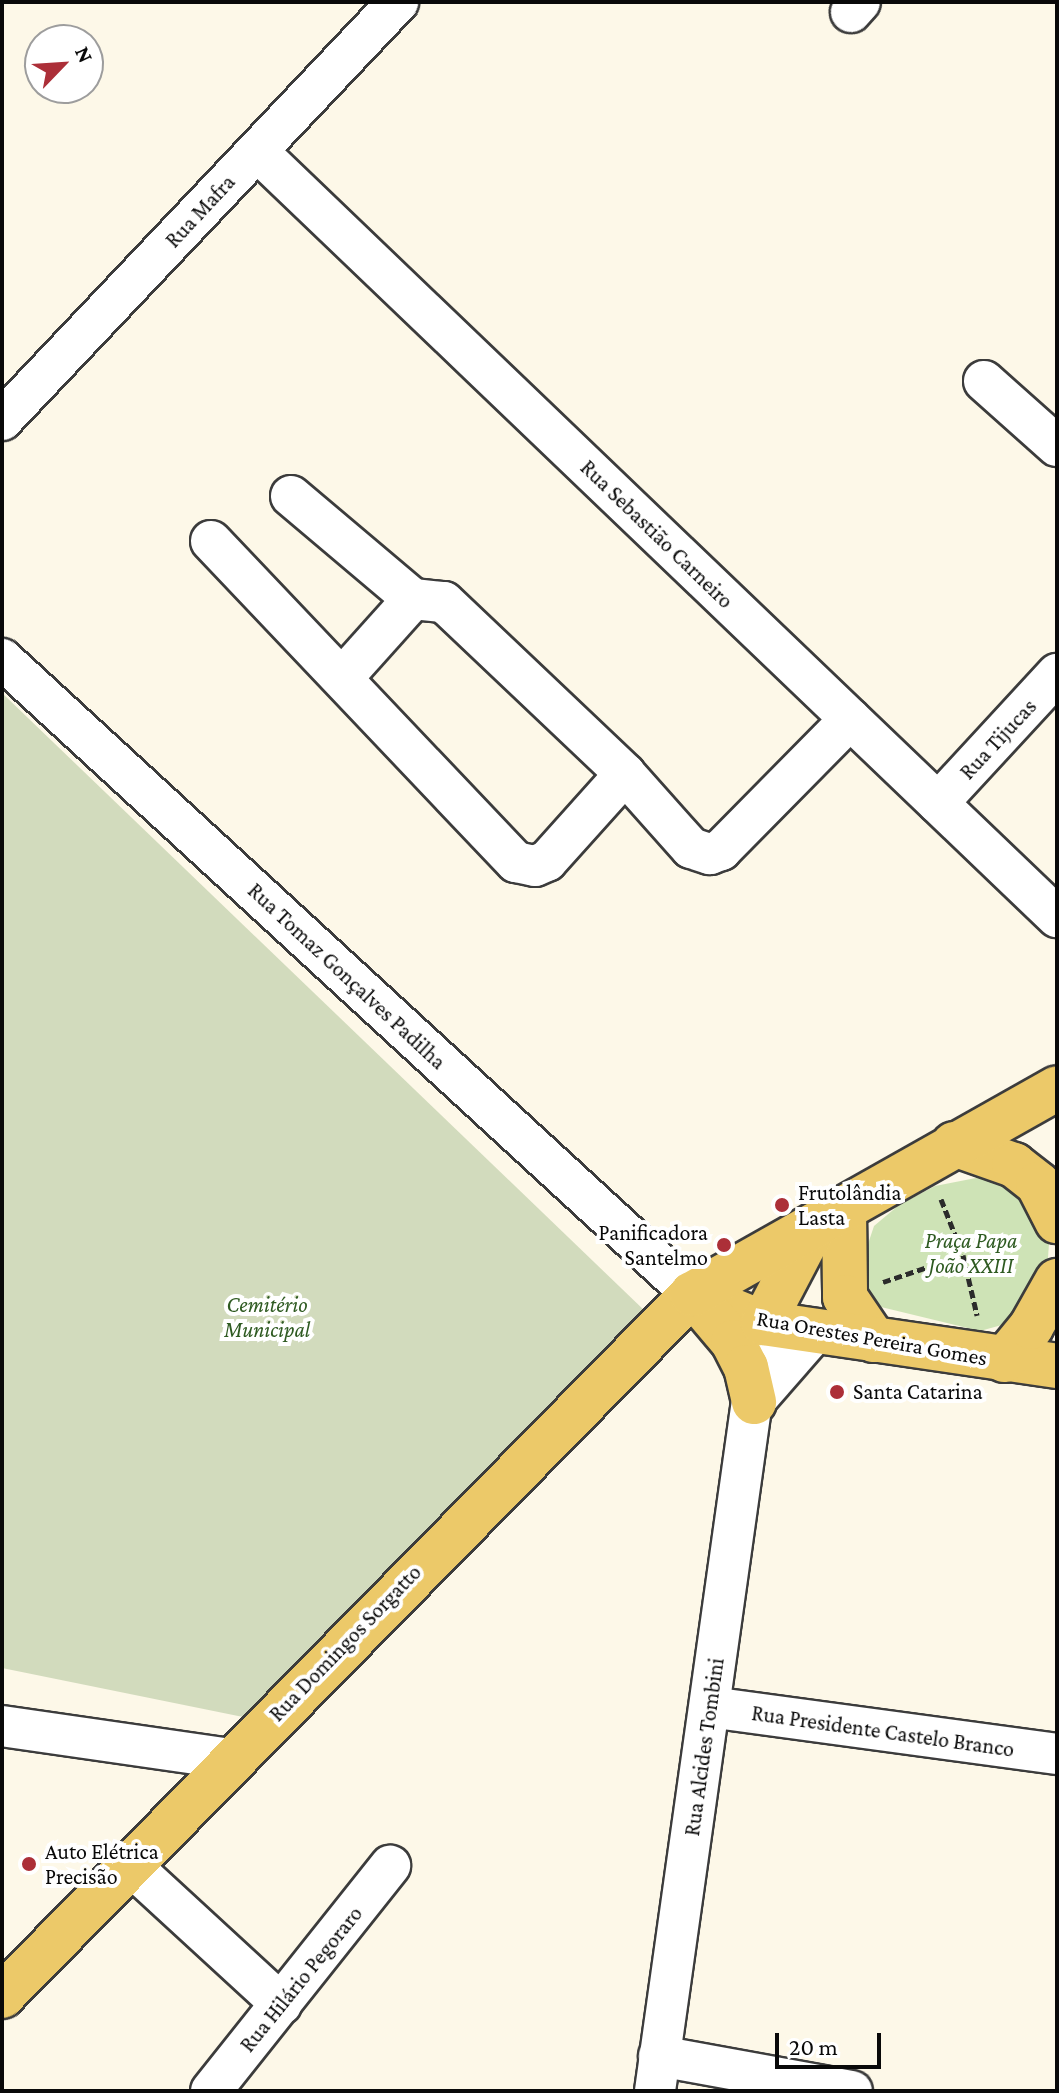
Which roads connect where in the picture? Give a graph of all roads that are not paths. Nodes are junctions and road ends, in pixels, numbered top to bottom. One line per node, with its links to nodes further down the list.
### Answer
1 (398, 2): 2 (street, Rua Mafra)
2 (257, 151): 4 (street, Rua Mafra); 12 (street, Rua Sebastião Carneiro)
3 (984, 381): 5 (street)
4 (2, 420)
5 (1057, 446)
6 (291, 496): 8 (street)
7 (211, 541): 11 (street)
8 (413, 599): 11 (street); 13 (street)
9 (2, 659): 21 (street, Rua Tomaz Gonçalves Padilha)
10 (1057, 674): 14 (street, Rua Tijucas)
11 (344, 676): 13 (street)
12 (850, 719): 13 (street); 14 (street, Rua Sebastião Carneiro)
13 (625, 774)
14 (938, 803): 15 (street, Rua Sebastião Carneiro)
15 (1057, 917)
16 (1057, 1088): 17 (main road, Rua Domingos Sorgatto)
17 (954, 1144): 18 (main road, Rua Domingos Sorgatto); 19 (main road)
18 (829, 1217): 21 (main road, Rua Domingos Sorgatto); 22 (main road); 24 (main road)
19 (1057, 1221)
20 (1057, 1281): 25 (main road)
21 (692, 1294): 22 (main road, Rua Orestes Pereira Gomes); 27 (main road); 31 (main road, Rua Domingos Sorgatto)
22 (763, 1323): 23 (main road, Rua Orestes Pereira Gomes); 27 (street, Rua Alcides Tombini)
23 (815, 1332): 24 (main road, Rua Orestes Pereira Gomes); 27 (street)
24 (874, 1340): 25 (main road, Rua Orestes Pereira Gomes)
25 (994, 1358): 26 (main road, Rua Orestes Pereira Gomes)
26 (1057, 1366)
27 (754, 1402): 28 (street, Rua Alcides Tombini)
28 (710, 1707): 30 (street, Rua Presidente Castelo Branco); 36 (street, Rua Alcides Tombini)
29 (2, 1726): 31 (street)
30 (1057, 1754)
31 (232, 1759): 32 (main road, Rua Domingos Sorgatto)
32 (129, 1864): 34 (main road, Rua Domingos Sorgatto); 35 (street)
33 (390, 1866): 35 (street, Rua Hilário Pegoraro)
34 (2, 1996)
35 (281, 2004): 37 (street, Rua Hilário Pegoraro)
36 (657, 2074): 38 (street)
37 (211, 2091)
38 (852, 2091)

